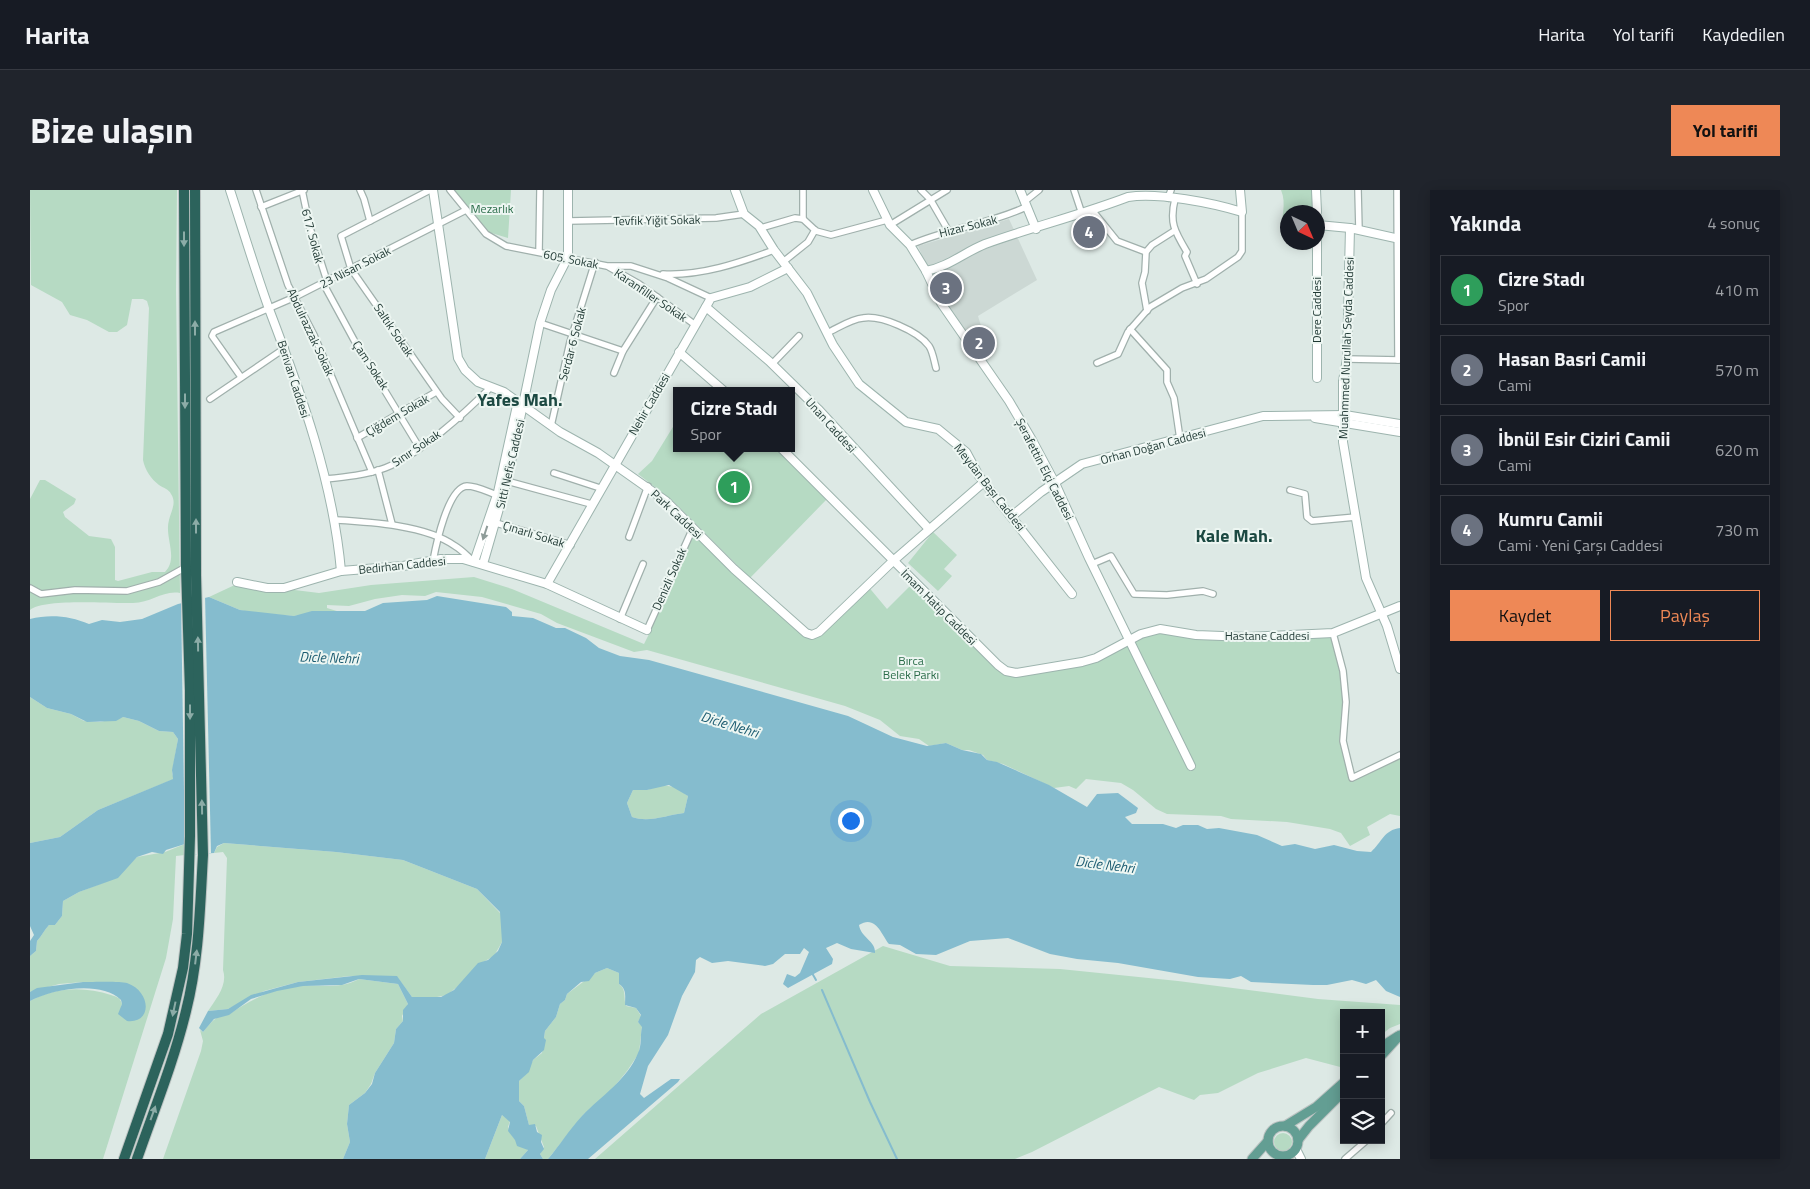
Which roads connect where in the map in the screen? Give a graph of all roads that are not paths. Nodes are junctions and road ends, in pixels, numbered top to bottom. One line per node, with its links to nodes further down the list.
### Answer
1 (184, 190): 129 (highway, one-way to 129)
2 (195, 190): 129 (highway, one-way to 2)
3 (230, 190): 66 (street, Berivan Caddesi)
4 (256, 190): 27 (street, Abdulrazzak Sokak)
5 (303, 190): 27 (street); 60 (street, 617. Sokak)
6 (360, 190): 34 (street)
7 (432, 190): 34 (street); 37 (street, Park Caddesi)
8 (450, 190): 28 (street, 605. Sokak)
9 (540, 190): 50 (street)
10 (568, 190): 35 (street, Sitti Nefis Caddesi)
11 (736, 190): 31 (street)
12 (802, 190): 33 (street)
13 (872, 190): 36 (street, Şerafettin Elçi Caddesi)
14 (921, 190): 24 (street)
15 (947, 190): 24 (street)
16 (1020, 190): 25 (street)
17 (1039, 190): 25 (street, Hizar Sokak)
18 (1074, 190): 32 (street)
19 (1240, 190): 30 (street)
20 (1316, 190): 26 (street)
21 (1358, 190): 44 (street)
22 (1397, 190): 46 (street)
23 (1171, 196): 29 (street); 30 (street); 45 (street)
24 (930, 199): 36 (street); 43 (street)
25 (1025, 204): 41 (street); 43 (street, Hizar Sokak)
26 (1317, 205)
27 (261, 206): 62 (street, Abdulrazzak Sokak)
28 (466, 210): 37 (street, 23 Nisan Sokak); 50 (street, 605. Sokak)
29 (1092, 210): 32 (street); 51 (street)
30 (1242, 212): 61 (street)
31 (744, 214): 35 (street, Tevfik Yiğit Sokak); 39 (street, Meydan Başı Caddesi)
32 (1082, 214): 41 (street)
33 (803, 219): 39 (street); 42 (street)
34 (370, 221): 57 (street, Saltık Sokak)
35 (569, 221): 52 (street, Sitti Nefis Caddesi)
36 (888, 222): 42 (street); 47 (street, Şerafettin Elçi Caddesi)
37 (439, 224): 57 (street, 23 Nisan Sokak); 85 (street, Park Caddesi)
38 (1325, 226): 40 (street)
39 (761, 228): 48 (street, Meydan Başı Caddesi)
40 (1350, 228): 44 (street); 77 (street, Muahmmed Nurullah Seyda Caddesi)
41 (1036, 229): 58 (street)
42 (815, 230): 54 (street)
43 (948, 230): 47 (street, Hizar Sokak)
44 (1358, 230): 46 (street)
45 (1174, 231): 51 (street); 61 (street)
46 (1400, 239): 78 (street)
47 (910, 245): 58 (street, Şerafettin Elçi Caddesi)
48 (774, 250): 54 (street, Meydan Başı Caddesi); 59 (street)
49 (1317, 250): 84 (street, Dere Caddesi)
50 (539, 252): 52 (street, 605. Sokak)
51 (1146, 252): 67 (street)
52 (568, 257): 53 (street, 605. Sokak); 68 (street, Sitti Nefis Caddesi)
53 (594, 262): 55 (street, 605. Sokak); 71 (street, Serdar 6 Sokak)
54 (783, 262): 56 (street, Meydan Başı Caddesi)
55 (607, 266): 59 (street, 605. Sokak); 63 (street, Karanfiller Sokak)
56 (788, 268): 64 (street); 72 (street, Meydan Başı Caddesi)
57 (351, 269): 60 (street, 23 Nisan Sokak); 87 (street, Saltık Sokak)
58 (926, 271): 106 (street, Şerafettin Elçi Caddesi)
59 (656, 274): 64 (street, 605. Sokak)
60 (325, 282): 62 (street, 23 Nisan Sokak); 90 (street, Çam Sokak)
61 (1197, 284): 67 (street)
62 (295, 297): 66 (street, 23 Nisan Sokak); 96 (street, Abdulrazzak Sokak)
63 (656, 297): 69 (street, Karanfiller Sokak); 75 (street)
64 (711, 298): 65 (street, Nehir Caddesi)
65 (706, 307): 69 (street, Nehir Caddesi); 80 (street, Unan Caddesi)
66 (269, 308): 74 (street, Berivan Caddesi); 83 (street, 23 Nisan Sokak)
67 (1147, 311): 70 (street)
68 (540, 323): 71 (street); 89 (street, Sitti Nefis Caddesi)
69 (694, 324): 76 (street, Nehir Caddesi)
70 (1130, 329): 79 (street); 97 (street)
71 (573, 333): 75 (street); 94 (street, Serdar 6 Sokak)
72 (827, 333): 81 (street); 105 (street, Meydan Başı Caddesi)
73 (799, 336): 80 (street)
74 (285, 348): 83 (street); 103 (street, Berivan Caddesi)
75 (623, 352): 82 (street)
76 (679, 352): 86 (street); 100 (street, Nehir Caddesi)
77 (1347, 359): 78 (street); 92 (street, Muahmmed Nurullah Seyda Caddesi)
78 (1399, 360)
79 (1097, 363)
80 (772, 364): 118 (street, Unan Caddesi)
81 (936, 368)
82 (614, 373)
83 (241, 377): 88 (street)
84 (1317, 378)
85 (491, 387): 89 (street, Park Caddesi); 91 (street, Sınır Sokak)
86 (719, 387)
87 (436, 392): 90 (street, Çiğdem Sokak); 91 (street, Saltık Sokak)
88 (210, 399)
89 (521, 403): 94 (street, Park Caddesi); 104 (street, Sitti Nefis Caddesi); 110 (street)
90 (400, 413): 96 (street, Çiğdem Sokak); 98 (street, Çam Sokak)
91 (460, 418): 98 (street, Sınır Sokak)
92 (1343, 419): 93 (street, Orhan Doğan Caddesi); 95 (street, Orhan Doğan Caddesi); 97 (street, Orhan Doğan Caddesi); 113 (street, Muahmmed Nurullah Seyda Caddesi)
93 (1400, 424)
94 (551, 426): 100 (street, Park Caddesi)
95 (1400, 432)
96 (357, 438): 101 (street, Abdulrazzak Sokak)
97 (1180, 438): 106 (street, Orhan Doğan Caddesi)
98 (419, 447): 101 (street, Sınır Sokak)
99 (785, 452): 123 (street, İmam Hatip Caddesi)
100 (614, 464): 107 (street, Park Caddesi); 108 (street, Nehir Caddesi)
101 (375, 471): 103 (street, Sınır Sokak); 116 (street, Abdulrazzak Sokak)
102 (554, 473): 108 (street)
103 (325, 479): 114 (street, Berivan Caddesi)
104 (507, 481): 111 (street); 115 (street, Sitti Nefis Caddesi)
105 (984, 482): 112 (street, Meydan Başı Caddesi); 118 (street, Park Caddesi)
106 (1055, 483): 112 (street, Orhan Doğan Caddesi); 127 (street, Şerafettin Elçi Caddesi)
107 (648, 486): 117 (street, Park Caddesi); 120 (street)
108 (600, 488): 111 (street, Nehir Caddesi)
109 (1290, 490): 113 (street)
110 (497, 495): 119 (street); 124 (street, one-way to 124)
111 (591, 504): 121 (street, Nehir Caddesi)
112 (1012, 516): 133 (street, Meydan Başı Caddesi)
113 (1356, 517): 136 (street, Muahmmed Nurullah Seyda Caddesi)
114 (335, 520): 116 (street); 128 (street, Berivan Caddesi)
115 (496, 523): 121 (street, Çınarlı Sokak); 125 (street, Sitti Nefis Caddesi)
116 (392, 524): 119 (street)
117 (693, 528): 123 (street, Park Caddesi); 138 (street, Denizli Sokak)
118 (929, 530): 123 (street, Park Caddesi)
119 (438, 537): 122 (street); 124 (street)
120 (629, 537)
121 (571, 545): 131 (street, Nehir Caddesi)
122 (433, 561): 124 (street, Bedirhan Caddesi); 128 (street, Bedirhan Caddesi)
123 (893, 561): 140 (street, İmam Hatip Caddesi)
124 (474, 562): 125 (street, Bedirhan Caddesi)
125 (483, 564): 131 (street, Bedirhan Caddesi)
126 (643, 564): 137 (street)
127 (1092, 564): 134 (street); 140 (street, Şerafettin Elçi Caddesi)
128 (341, 571): 130 (street, Bedirhan Caddesi)
129 (190, 573): 132 (street); 157 (highway, one-way to 157); 158 (highway, one-way to 129)
130 (237, 582)
131 (547, 584): 137 (street, Bedirhan Caddesi)
132 (30, 588)
133 (1072, 594)
134 (1213, 594)
135 (1400, 606): 136 (street, Hastane Caddesi)
136 (1381, 614): 139 (street, Hastane Caddesi); 141 (street, Muahmmed Nurullah Seyda Caddesi)
137 (620, 619): 138 (street, Bedirhan Caddesi)
138 (646, 630)
139 (1333, 632): 140 (street, Hastane Caddesi); 142 (street)
140 (1130, 639): 143 (street, Şerafettin Elçi Caddesi)
141 (1400, 669)
142 (1400, 755)
143 (1191, 766)
144 (1400, 1035): 145 (main road); 146 (main road)
145 (1385, 1044)
146 (1383, 1054)
147 (1340, 1085): 151 (main road)
148 (1340, 1096): 152 (main road)
149 (1391, 1113): 150 (street)
150 (1385, 1120)
151 (1285, 1126): 152 (main road); 153 (main road)
152 (1298, 1140): 155 (main road)
153 (1268, 1141): 156 (main road); 159 (main road)
154 (1362, 1144): 161 (street)
155 (1296, 1149): 156 (main road); 160 (street)
156 (1281, 1158)
157 (124, 1159)
158 (137, 1159)
159 (1252, 1159)
160 (1301, 1159)
161 (1345, 1159)

